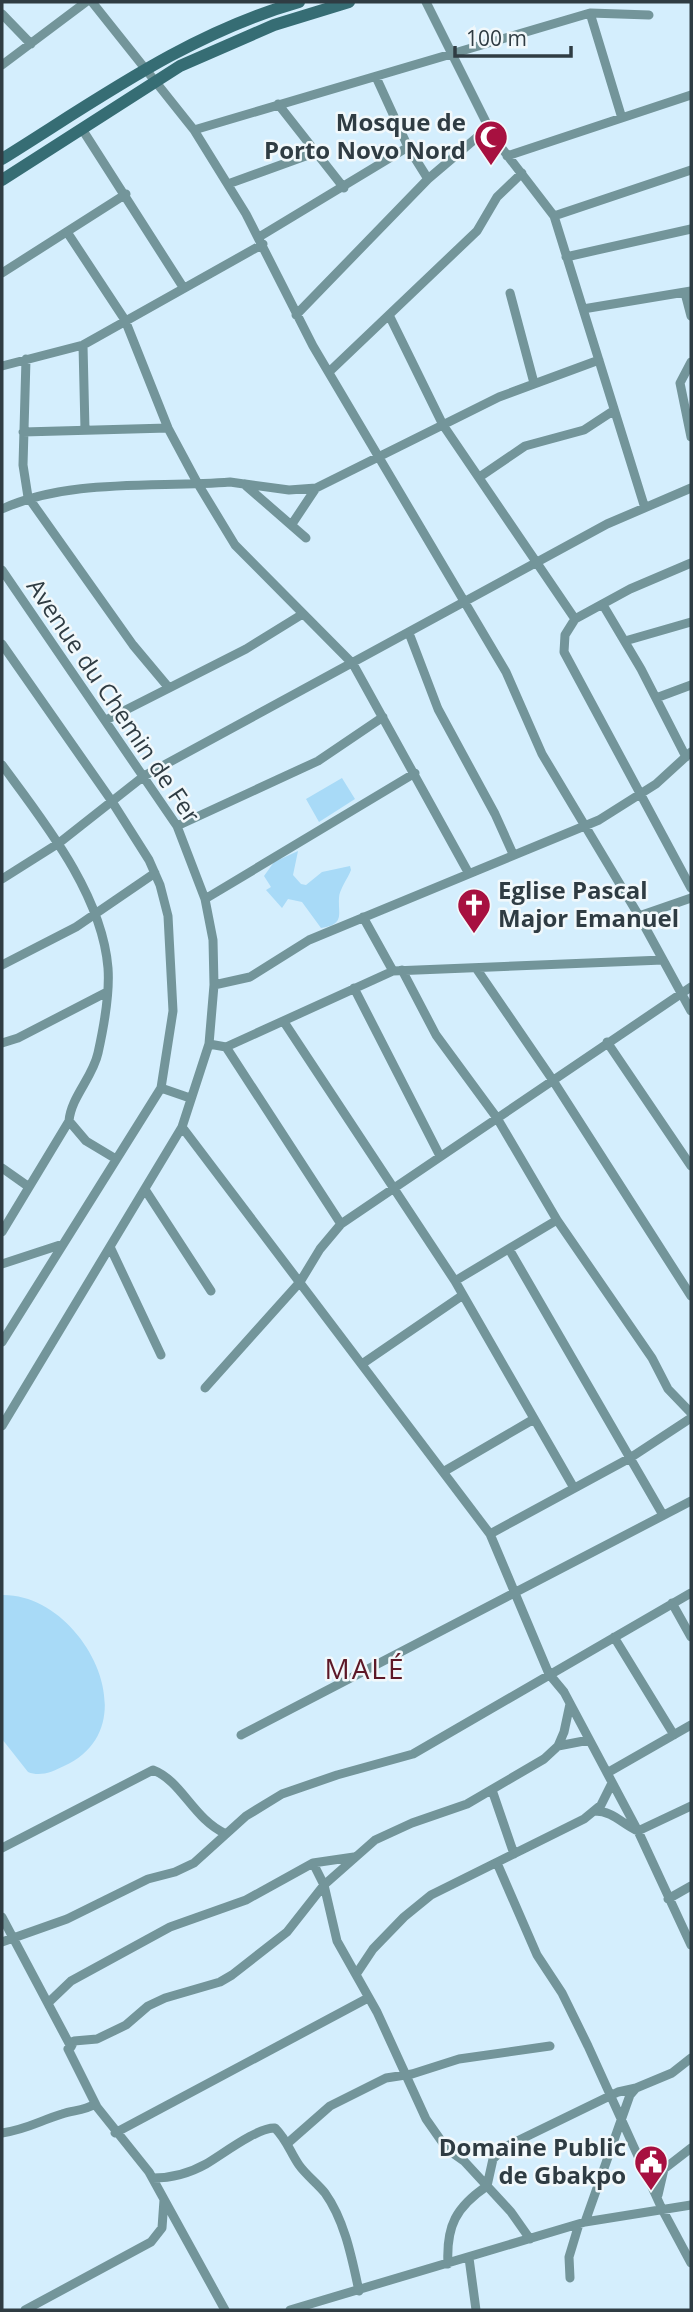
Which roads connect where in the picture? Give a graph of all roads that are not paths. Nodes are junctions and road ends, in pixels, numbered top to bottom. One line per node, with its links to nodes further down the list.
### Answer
1 (86, 2): 10 (street)
2 (92, 2): 13 (street)
3 (299, 2): 6 (main road)
4 (349, 2): 15 (main road)
5 (426, 2): 11 (street)
6 (268, 6): 13 (main road)
7 (590, 13): 9 (street); 11 (street); 18 (street)
8 (2, 14): 10 (street)
9 (649, 15)
10 (32, 44): 12 (street)
11 (451, 55): 14 (street); 19 (street)
12 (2, 65)
13 (146, 67): 15 (street); 25 (main road)
14 (376, 77): 17 (street); 22 (street)
15 (156, 81): 20 (main road); 21 (street)
16 (691, 95): 18 (street)
17 (278, 104): 21 (street); 23 (street)
18 (621, 116): 24 (street)
19 (488, 128): 24 (street); 28 (street)
20 (82, 129): 29 (main road); 32 (street)
21 (194, 130): 30 (street)
22 (408, 147): 28 (street); 31 (street)
23 (314, 153): 30 (street); 31 (street)
24 (507, 156): 27 (street)
25 (2, 159)
26 (691, 170): 33 (street)
27 (522, 173): 33 (street); 44 (street)
28 (428, 179): 43 (street)
29 (2, 180)
30 (228, 184): 36 (street)
31 (344, 188): 36 (street)
32 (126, 194): 35 (street); 39 (street)
33 (554, 216): 37 (street)
34 (691, 229): 37 (street)
35 (67, 232): 38 (street); 46 (street)
36 (261, 241): 39 (street); 43 (street)
37 (566, 257): 42 (street)
38 (2, 273)
39 (183, 287): 46 (street)
40 (688, 292): 42 (street); 45 (street)
41 (510, 293): 53 (street)
42 (583, 309): 49 (street)
43 (296, 314): 52 (street)
44 (389, 315): 52 (street); 55 (street)
45 (691, 316)
46 (125, 320): 47 (street); 56 (street)
47 (83, 345): 48 (street); 57 (street)
48 (26, 359): 51 (street); 58 (street)
49 (599, 360): 53 (street); 54 (street)
50 (691, 362): 59 (street)
51 (2, 366)
52 (329, 372): 60 (street)
53 (534, 383): 55 (street)
54 (613, 411): 61 (street); 67 (street)
55 (443, 425): 60 (street); 61 (street)
56 (168, 428): 57 (street); 62 (street)
57 (85, 429): 58 (street)
58 (23, 432): 66 (street)
59 (691, 432)
60 (380, 456): 64 (street); 74 (street)
61 (481, 476): 71 (street)
62 (198, 484): 63 (street); 66 (street); 76 (street)
63 (244, 484): 64 (street); 69 (street)
64 (316, 488): 69 (street)
65 (691, 488): 67 (street)
66 (28, 497): 68 (street); 84 (street)
67 (644, 505): 71 (street)
68 (2, 509)
69 (292, 524): 70 (street)
70 (306, 538)
71 (537, 562): 74 (street); 77 (street)
72 (691, 563): 75 (street)
73 (2, 570): 87 (street, Avenue du Chemin de Fer)
74 (462, 601): 79 (street); 95 (street)
75 (603, 605): 77 (street); 80 (street)
76 (301, 615): 82 (street); 84 (street)
77 (575, 619): 92 (street)
78 (691, 622): 80 (street)
79 (409, 633): 82 (street); 97 (street)
80 (625, 641): 85 (street)
81 (2, 644): 93 (street)
82 (353, 664): 86 (street); 91 (street)
83 (691, 685): 85 (street)
84 (169, 688): 87 (street)
85 (656, 698): 88 (street)
86 (383, 718): 90 (street); 94 (street)
87 (106, 720): 91 (street, Avenue du Chemin de Fer)
88 (689, 754): 92 (street)
89 (2, 765): 96 (street)
90 (415, 773): 98 (street); 103 (street)
91 (144, 776): 93 (street); 94 (street, Avenue du Chemin de Fer)
92 (639, 796): 95 (street); 101 (street)
93 (111, 800): 96 (street); 99 (street)
94 (177, 826): 103 (street, Avenue du Chemin de Fer)
95 (583, 827): 97 (street); 105 (street)
96 (59, 843): 100 (street); 104 (street)
97 (513, 855): 98 (street)
98 (468, 872): 106 (street)
99 (155, 873): 104 (street); 123 (street)
100 (2, 879)
101 (691, 887)
102 (691, 898): 105 (street)
103 (205, 899): 111 (street, Avenue du Chemin de Fer)
104 (94, 914): 108 (street); 114 (street)
105 (639, 916): 107 (street)
106 (363, 917): 110 (street); 111 (street)
107 (663, 960): 109 (street); 115 (street)
108 (2, 965)
109 (476, 968): 110 (street); 122 (street)
110 (397, 971): 113 (street); 125 (street)
111 (214, 985): 120 (street, Avenue du Chemin de Fer)
112 (691, 986): 115 (street)
113 (355, 988): 117 (street); 128 (street)
114 (107, 992): 119 (street); 126 (street)
115 (680, 992): 116 (street); 118 (street)
116 (691, 1011)
117 (284, 1022): 121 (street); 133 (street)
118 (607, 1042): 122 (street); 130 (street)
119 (2, 1043)
120 (209, 1044): 121 (street); 124 (street, Avenue du Chemin de Fer)
121 (226, 1047): 136 (street)
122 (552, 1079): 125 (street); 146 (street)
123 (161, 1088): 124 (street); 129 (street)
124 (190, 1098): 127 (street, Avenue du Chemin de Fer)
125 (497, 1118): 128 (street); 135 (street)
126 (69, 1121): 129 (street); 132 (street)
127 (182, 1127): 134 (street, Avenue du Chemin de Fer); 143 (street)
128 (440, 1156): 133 (street)
129 (116, 1159): 138 (street)
130 (691, 1166)
131 (2, 1168): 132 (street)
132 (29, 1187): 137 (street)
133 (394, 1187): 136 (street); 142 (street)
134 (146, 1191): 139 (street, Avenue du Chemin de Fer); 144 (street)
135 (557, 1220): 140 (street); 151 (street)
136 (341, 1224): 143 (street)
137 (2, 1232)
138 (63, 1244): 141 (street); 147 (street)
139 (111, 1249): 148 (street); 153 (street, Avenue du Chemin de Fer)
140 (509, 1250): 142 (street); 154 (street)
141 (2, 1264)
142 (455, 1281): 145 (street)
143 (300, 1283): 149 (street); 150 (street)
144 (211, 1291)
145 (463, 1295): 149 (street); 152 (street)
146 (691, 1296)
147 (2, 1342)
148 (161, 1356)
149 (362, 1364): 155 (street)
150 (205, 1388)
151 (691, 1415): 154 (street)
152 (534, 1419): 155 (street); 156 (street)
153 (2, 1426)
154 (630, 1458): 156 (street); 158 (street)
155 (443, 1472): 159 (street)
156 (574, 1488): 159 (street)
157 (691, 1501): 158 (street)
158 (663, 1516): 160 (street)
159 (490, 1534): 160 (street)
160 (515, 1593): 165 (street); 168 (street)
161 (691, 1593): 162 (street)
162 (672, 1603): 163 (street); 164 (street)
163 (614, 1637): 165 (street); 169 (street)
164 (691, 1637)
165 (549, 1674): 166 (street); 178 (street)
166 (570, 1704): 170 (street); 171 (street)
167 (691, 1725): 169 (street)
168 (241, 1735)
169 (674, 1735): 172 (street)
170 (589, 1740): 171 (street); 172 (street)
171 (558, 1745): 174 (street)
172 (607, 1773): 173 (street)
173 (612, 1783): 176 (street); 177 (street)
174 (492, 1790): 180 (street); 181 (street)
175 (691, 1806): 177 (street)
176 (595, 1811): 177 (street); 180 (street)
177 (638, 1831): 186 (street)
178 (226, 1834): 179 (street); 188 (street)
179 (2, 1848)
180 (514, 1854): 183 (street)
181 (354, 1857): 182 (street); 184 (street)
182 (313, 1863): 184 (street); 193 (street)
183 (496, 1863): 191 (street); 199 (street)
184 (324, 1885): 191 (street); 195 (street)
185 (691, 1886): 186 (street)
186 (668, 1899): 190 (street)
187 (2, 1917): 188 (street)
188 (12, 1936): 189 (street); 193 (street)
189 (2, 1942)
190 (691, 1945)
191 (357, 1973): 192 (street)
192 (368, 1998): 197 (street); 203 (street)
193 (48, 2003): 195 (street)
194 (550, 2046): 197 (street)
195 (71, 2047): 200 (street)
196 (691, 2058): 198 (street)
197 (404, 2075): 204 (street); 207 (street)
198 (636, 2088): 199 (street); 201 (street)
199 (612, 2095): 201 (street); 207 (street)
200 (95, 2104): 202 (street); 203 (street)
201 (624, 2120): 209 (street); 212 (street)
202 (2, 2133)
203 (115, 2133): 206 (street)
204 (289, 2142): 206 (street); 218 (street)
205 (691, 2148): 209 (street)
206 (153, 2178): 208 (street)
207 (486, 2186): 213 (street); 216 (street)
208 (164, 2198): 219 (street); 220 (street)
209 (658, 2198): 211 (street)
210 (691, 2205): 211 (street)
211 (662, 2209): 212 (street); 215 (street)
212 (582, 2223): 213 (street); 217 (street)
213 (530, 2239): 214 (street)
214 (469, 2258): 216 (street); 222 (street)
215 (691, 2263)
216 (448, 2264): 218 (street)
217 (570, 2278)
218 (359, 2291): 221 (street)
219 (25, 2310)
220 (225, 2310)
221 (290, 2310)
222 (475, 2310)

